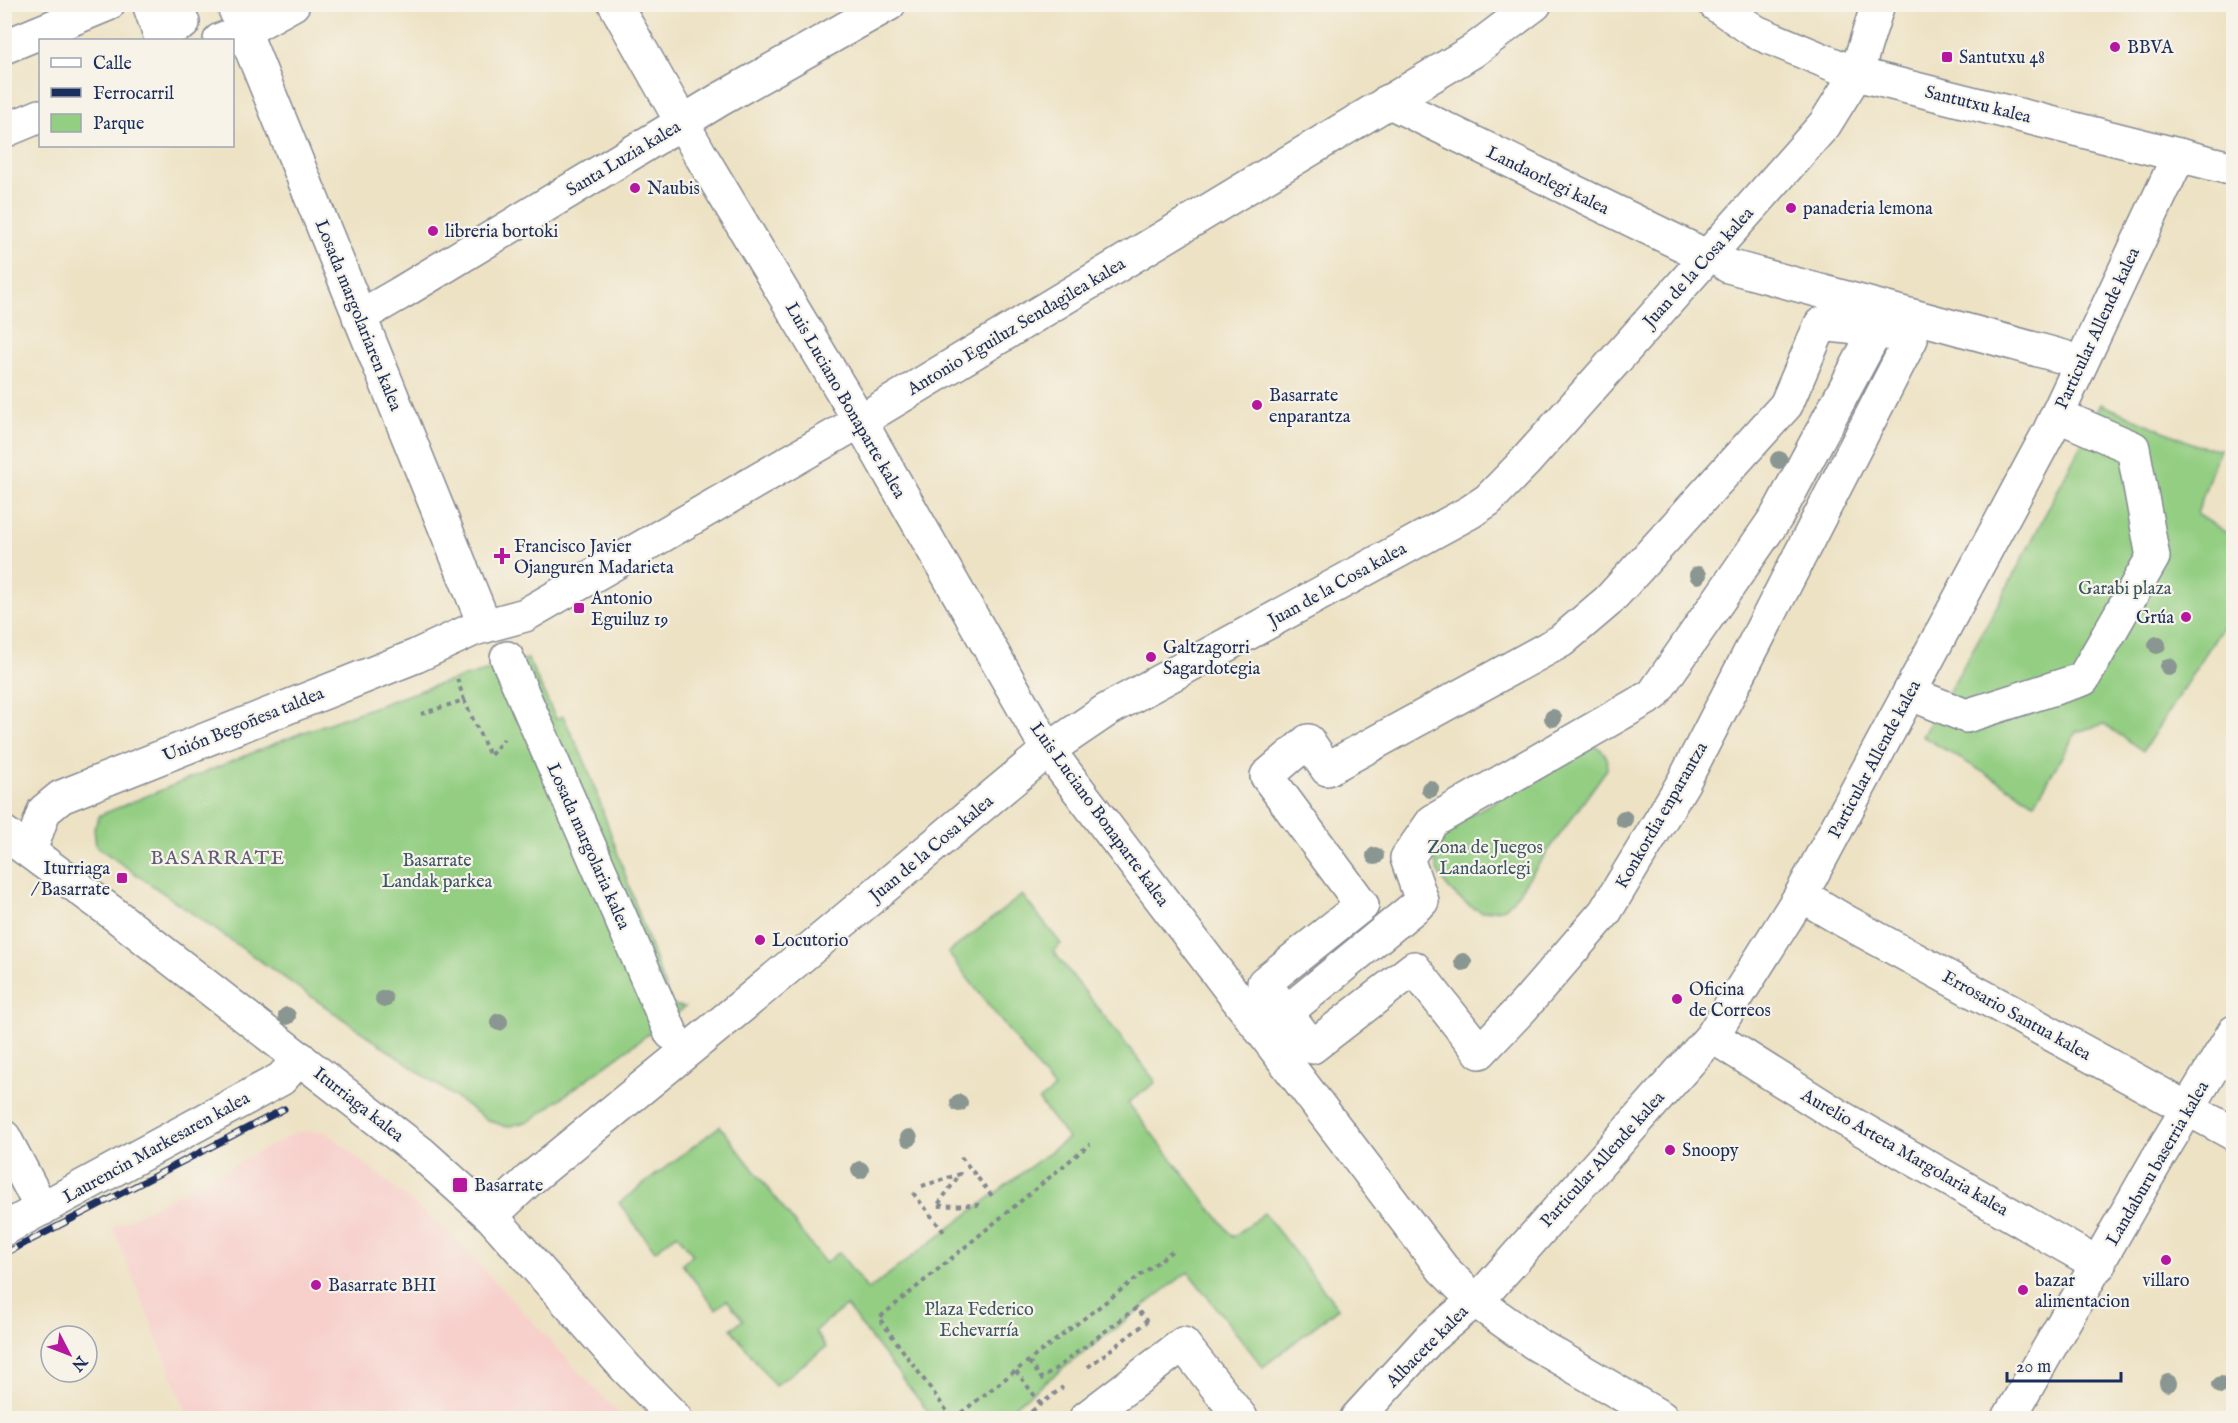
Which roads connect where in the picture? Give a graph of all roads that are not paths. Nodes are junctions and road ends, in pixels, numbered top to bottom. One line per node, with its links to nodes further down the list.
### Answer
1 (108, 4): 11 (street)
2 (148, 4): 9 (street)
3 (293, 4): 10 (street)
4 (615, 4): 15 (street, Luis Luciano Bonaparte kalea)
5 (889, 4): 15 (street, Santa Luzia kalea)
6 (1535, 4): 13 (street, Antonio Eguiluz Sendagilea kalea)
7 (1878, 4): 12 (street, Juan de la Cosa kalea)
8 (1723, 8): 12 (street, Santutxu kalea)
9 (183, 23)
10 (232, 25): 20 (street, Losada margolariaren kalea)
11 (4, 46)
12 (1856, 74): 17 (street, Santutxu kalea); 19 (street, Juan de la Cosa kalea)
13 (1388, 101): 19 (street, Landaorlegi kalea); 24 (street, Antonio Eguiluz Sendagilea kalea)
14 (39, 116): 16 (street)
15 (683, 122): 20 (street, Santa Luzia kalea); 24 (street, Luis Luciano Bonaparte kalea)
16 (4, 131)
17 (2179, 155): 18 (street, Santutxu kalea); 23 (street, Particular Allende kalea)
18 (2234, 169)
19 (1718, 262): 21 (street, Landaorlegi kalea); 28 (street, Juan de la Cosa kalea)
20 (359, 316): 25 (street, Losada margolariaren kalea)
21 (1881, 320): 22 (street, Landaorlegi kalea); 31 (street); 31 (street, Konkordia enparantza); 31 (street, Konkordia enparantza)
22 (2064, 357)
23 (2056, 415): 27 (street, Particular Allende kalea); 27 (street)
24 (860, 421): 25 (street, Antonio Eguiluz Sendagilea kalea); 28 (street, Luis Luciano Bonaparte kalea)
25 (485, 626): 29 (street, Unión Begoñesa taldea)
26 (507, 658): 33 (street, Losada margolaria kalea)
27 (1909, 693): 30 (street, Particular Allende kalea)
28 (1048, 750): 40 (street, Juan de la Cosa kalea); 43 (street, Luis Luciano Bonaparte kalea)
29 (17, 842): 35 (street, Iturriaga kalea)
30 (1801, 894): 34 (street, Particular Allende kalea); 36 (street, Errosario Santua kalea)
31 (1282, 1017)
32 (2234, 1032): 36 (street, Landaburu baserria kalea)
33 (671, 1033)
34 (1712, 1036): 42 (street, Aurelio Arteta Margolaria kalea); 43 (street, Particular Allende kalea)
35 (300, 1058): 39 (street, Laurencin Markesaren kalea); 40 (street, Iturriaga kalea)
36 (2188, 1107): 37 (street, Errosario Santua kalea); 42 (street, Landaburu baserria kalea)
37 (2234, 1134)
38 (4, 1137): 39 (street)
39 (42, 1209): 41 (street, Laurencin Markesaren kalea)
40 (491, 1216): 44 (street, Iturriaga kalea)
41 (4, 1229)
42 (2099, 1265): 49 (street, Landaburu baserria kalea)
43 (1473, 1299): 47 (street, Albacete kalea); 48 (street, Luis Luciano Bonaparte kalea)
44 (675, 1419)
45 (1086, 1419): 46 (street)
46 (1241, 1419)
47 (1357, 1419)
48 (1662, 1419)
49 (2009, 1419)

